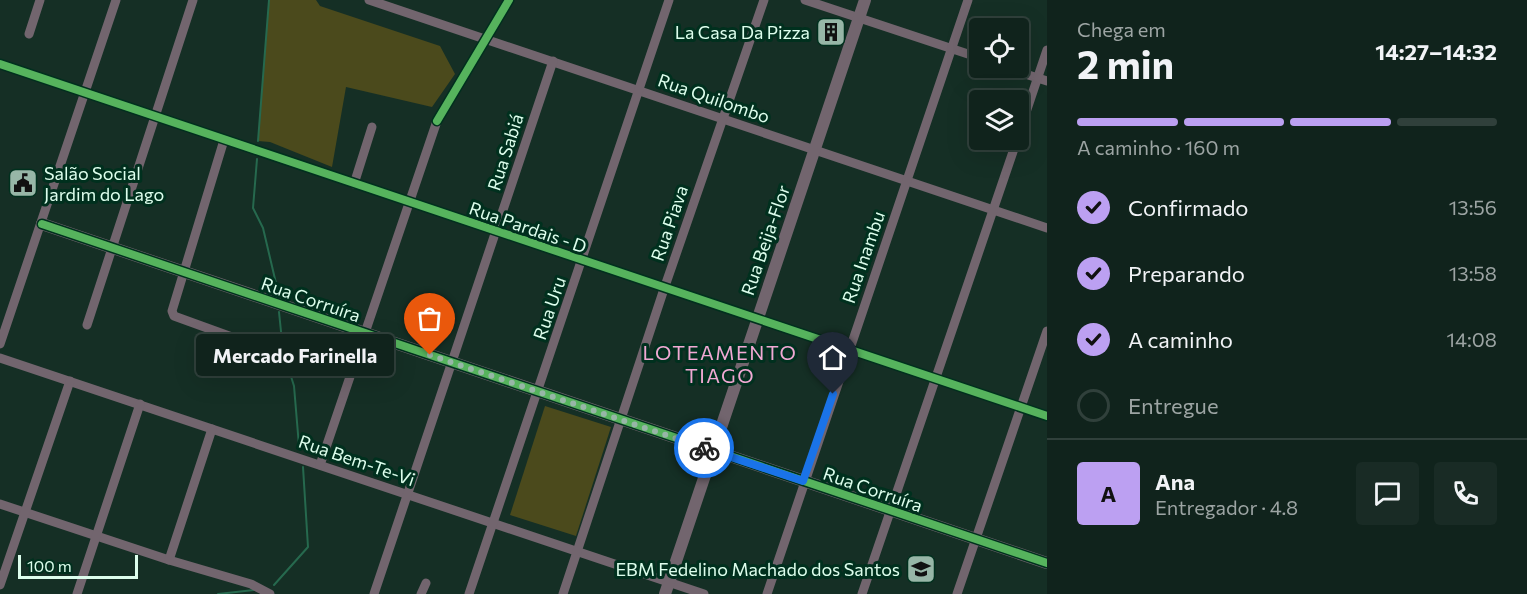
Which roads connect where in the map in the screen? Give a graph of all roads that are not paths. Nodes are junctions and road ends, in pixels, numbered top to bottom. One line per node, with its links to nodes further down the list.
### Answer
1 (40, 0): 12 (street)
2 (116, 0): 21 (street)
3 (193, 0): 23 (street)
4 (369, 0): 13 (street, Rua Quilombo)
5 (509, 0): 13 (street)
6 (669, 0): 20 (street, Rua Uru)
7 (764, 0): 24 (street, Rua Piava)
8 (805, 0): 11 (street)
9 (865, 0): 11 (street, Rua Beija-Flor)
10 (968, 0): 14 (street, Rua Inambu)
11 (859, 18): 14 (street); 27 (street, Rua Beija-Flor)
12 (29, 34)
13 (486, 39): 17 (street, Rua Quilombo); 31 (street)
14 (952, 49): 16 (street); 29 (street, Rua Inambu)
15 (1047, 50): 19 (street)
16 (969, 54)
17 (553, 61): 20 (street, Rua Quilombo); 35 (street, Rua Sabiá)
18 (0, 64): 21 (street, Rua Pardais - D)
19 (1042, 80): 22 (street)
20 (639, 90): 24 (street, Rua Quilombo); 37 (street, Rua Uru)
21 (84, 93): 23 (street, Rua Pardais - D); 33 (street)
22 (1029, 111)
23 (154, 117): 26 (street, Rua Pardais - D); 36 (street)
24 (722, 118): 27 (street, Rua Quilombo); 39 (street, Rua Piava)
25 (372, 127): 30 (street)
26 (224, 140): 30 (street, Rua Pardais - D); 38 (street)
27 (815, 149): 29 (street, Rua Quilombo); 40 (street, Rua Beija-Flor)
28 (1014, 150): 32 (street)
29 (907, 181): 32 (street, Rua Quilombo); 46 (street, Rua Inambu)
30 (354, 184): 31 (street, Rua Pardais - D)
31 (410, 203): 35 (street, Rua Pardais - D); 43 (street)
32 (994, 210): 34 (street, Rua Quilombo); 49 (street)
33 (42, 224): 36 (street, Rua Corruíra); 44 (street)
34 (1047, 228)
35 (496, 233): 37 (street, Rua Pardais - D); 48 (street, Rua Sabiá)
36 (112, 248): 38 (street, Rua Corruíra); 41 (street)
37 (581, 261): 39 (street, Rua Pardais - D); 51 (street, Rua Uru)
38 (183, 272): 43 (street, Rua Corruíra); 45 (street)
39 (664, 289): 40 (street, Rua Pardais - D); 55 (street, Rua Piava)
40 (756, 319): 46 (street, Rua Pardais - D); 57 (street, Rua Beija-Flor)
41 (87, 325)
42 (1047, 331): 53 (street)
43 (366, 333): 48 (street, Rua Corruíra); 58 (street)
44 (0, 344)
45 (254, 345)
46 (848, 350): 49 (street, Rua Pardais - D); 59 (street, Rua Inambu)
47 (0, 358): 50 (street, Rua Bem-Te-Vi)
48 (452, 362): 51 (street, Rua Corruíra); 60 (street, Rua Sabiá)
49 (934, 379): 53 (street, Rua Pardais - D); 62 (street)
50 (70, 381): 52 (street, Rua Bem-Te-Vi); 63 (street)
51 (536, 392): 55 (street, Rua Corruíra); 64 (street, Rua Uru)
52 (140, 405): 56 (street, Rua Bem-Te-Vi); 65 (street)
53 (1021, 407): 54 (street, Rua Pardais - D); 66 (street)
54 (1047, 416)
55 (621, 422): 57 (street, Rua Corruíra); 67 (street, Rua Piava)
56 (212, 429): 58 (street, Rua Bem-Te-Vi); 68 (street)
57 (714, 451): 59 (street, Rua Corruíra); 72 (street, Rua Beija-Flor)
58 (320, 465): 60 (street, Rua Bem-Te-Vi)
59 (803, 481): 62 (street, Rua Corruíra); 80 (street, Rua Inambu)
60 (409, 495): 64 (street, Rua Bem-Te-Vi); 75 (street, Rua Sabiá)
61 (0, 504): 63 (street)
62 (890, 510): 66 (street, Rua Corruíra); 81 (street)
63 (24, 512): 65 (street); 71 (street)
64 (492, 524): 67 (street, Rua Bem-Te-Vi); 77 (street, Rua Uru)
65 (96, 535): 68 (street); 73 (street)
66 (975, 540): 69 (street, Rua Corruíra); 82 (street)
67 (579, 552): 72 (street, Rua Bem-Te-Vi); 78 (street, Rua Piava)
68 (169, 560): 74 (street)
69 (1047, 563)
70 (426, 583): 76 (street)
71 (0, 585)
72 (667, 588): 79 (street, Rua Bem-Te-Vi)
73 (77, 594)
74 (270, 594)
75 (374, 594)
76 (421, 594)
77 (469, 594)
78 (563, 594)
79 (704, 594)
80 (767, 594)
81 (862, 594)
82 (957, 594)

